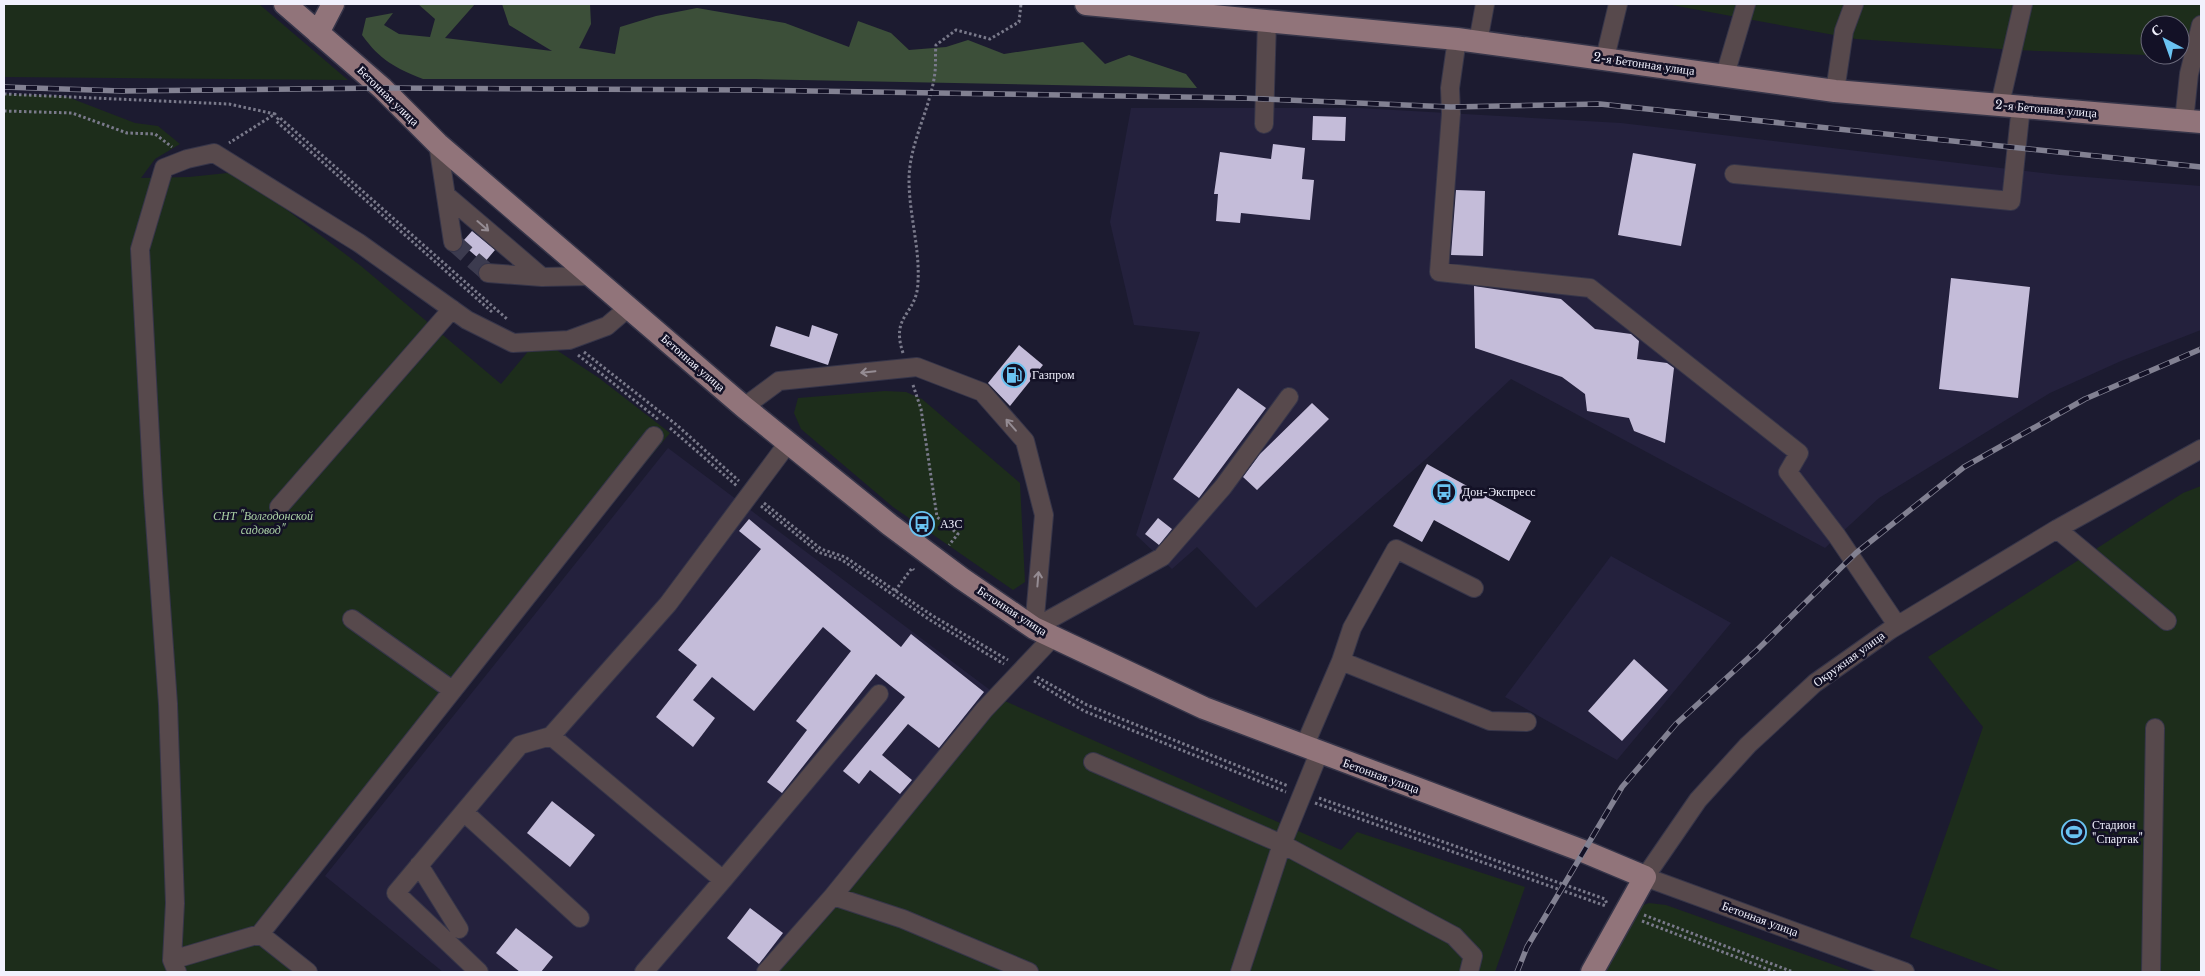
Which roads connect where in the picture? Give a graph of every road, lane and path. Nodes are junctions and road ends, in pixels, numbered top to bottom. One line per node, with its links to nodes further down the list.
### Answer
1 (285, 4): 12 (main road, Бетонная улица)
2 (333, 4): 12 (main road)
3 (1021, 4): 37 (path)
4 (1086, 4): 10 (main road, 2-я Бетонная улица)
5 (1485, 4): 13 (street)
6 (1618, 4): 14 (street)
7 (1746, 4): 15 (street)
8 (1854, 4): 16 (street)
9 (2024, 4): 18 (street)
10 (1267, 21): 13 (main road, 2-я Бетонная улица); 24 (street)
11 (2201, 26): 23 (street)
12 (318, 33): 25 (main road, Бетонная улица)
13 (1468, 40): 14 (main road, 2-я Бетонная улица); 51 (street)
14 (1605, 58): 15 (main road, 2-я Бетонная улица)
15 (1725, 76): 16 (main road, 2-я Бетонная улица)
16 (1835, 91): 18 (main road, 2-я Бетонная улица)
17 (4, 94): 20 (path)
18 (2010, 105): 23 (main road, 2-я Бетонная улица); 28 (street)
19 (4, 111): 27 (path)
20 (275, 114): 21 (path); 26 (path)
21 (280, 117): 22 (path); 36 (path)
22 (276, 121)
23 (2192, 122)
24 (1264, 124)
25 (438, 144): 29 (street); 32 (main road, Бетонная улица)
26 (214, 153): 27 (street); 35 (street)
27 (188, 159): 72 (street)
28 (1734, 174)
29 (446, 195): 30 (street); 33 (street, one-way to 33)
30 (453, 242)
31 (488, 273): 33 (street)
32 (592, 276): 33 (street); 34 (main road, Бетонная улица)
33 (542, 277)
34 (628, 308): 35 (street); 40 (main road, Бетонная улица)
35 (452, 309): 44 (street)
36 (512, 324)
37 (903, 355)
38 (912, 382): 46 (path)
39 (1290, 397): 52 (street)
40 (744, 407): 42 (main road, Бетонная улица); 52 (street, one-way to 40)
41 (654, 436): 54 (street)
42 (788, 443): 46 (main road, Бетонная улица); 58 (street)
43 (2201, 449): 45 (street, Окружная улица)
44 (279, 508)
45 (2058, 528): 50 (street); 51 (street, Окружная улица)
46 (938, 561): 48 (path); 52 (main road, Бетонная улица)
47 (1474, 588): 53 (street)
48 (895, 591)
49 (352, 619): 54 (street)
50 (2167, 621)
51 (1897, 625): 64 (street, Окружная улица)
52 (1044, 633): 59 (main road, Бетонная улица); 66 (street)
53 (1341, 660): 56 (street); 59 (street)
54 (452, 690): 71 (street)
55 (879, 694): 65 (street)
56 (1527, 722)
57 (2156, 728): 84 (street)
58 (551, 736): 61 (street); 65 (street)
59 (1312, 750): 62 (street); 64 (main road, Бетонная улица)
60 (1093, 762): 62 (street)
61 (464, 812): 63 (street); 68 (street)
62 (1282, 844): 78 (street); 79 (street)
63 (419, 865): 70 (street); 74 (street)
64 (1645, 877): 80 (main road, Окружная улица); 83 (street, Бетонная улица)
65 (723, 880): 75 (street)
66 (833, 896): 76 (street); 77 (street)
67 (1645, 914): 82 (path)
68 (580, 918)
69 (1636, 919): 81 (path)
70 (459, 929)
71 (260, 934): 72 (street); 73 (street)
72 (175, 966)
73 (308, 972)
74 (479, 972)
75 (644, 972)
76 (766, 972)
77 (1029, 972)
78 (1240, 972)
79 (1469, 972)
80 (1592, 972)
81 (1775, 972)
82 (1793, 972)
83 (1905, 972)
84 (2151, 972)

